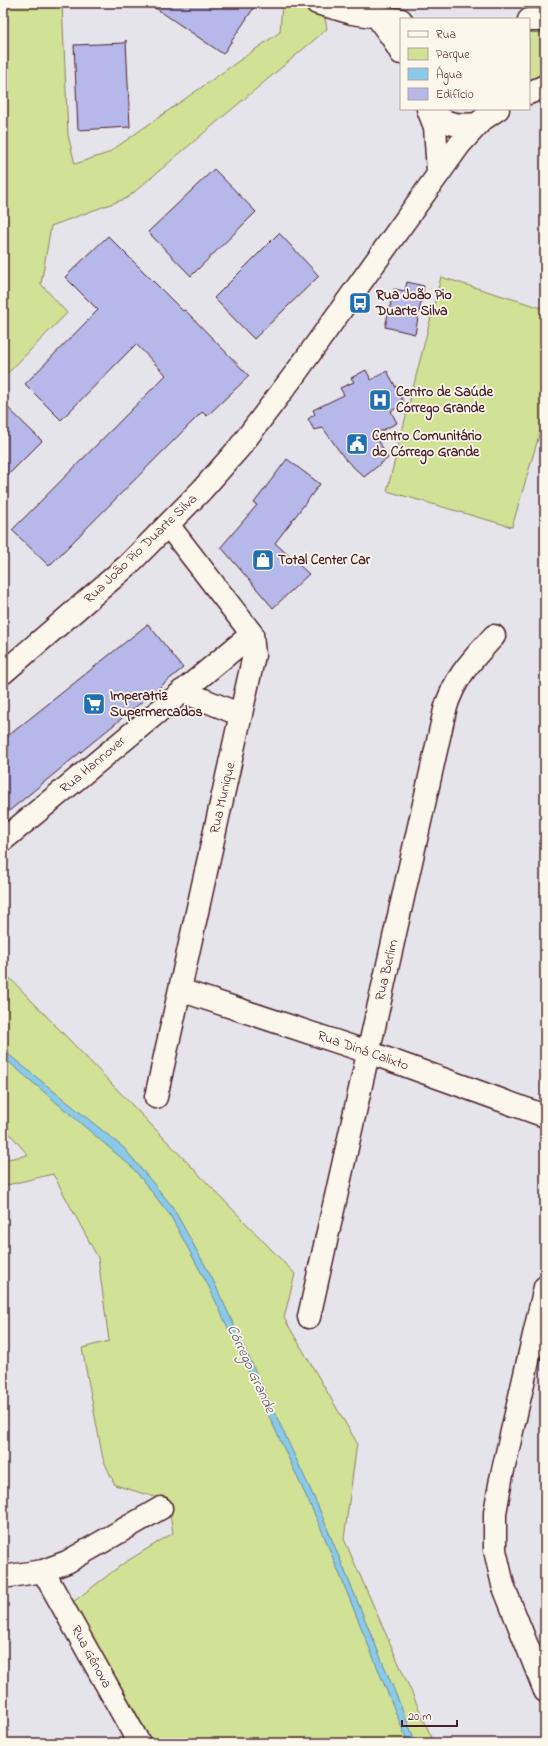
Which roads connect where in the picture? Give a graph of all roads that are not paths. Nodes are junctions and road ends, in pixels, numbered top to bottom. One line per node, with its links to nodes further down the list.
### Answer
1 (317, 3): 2 (street)
2 (377, 17): 3 (street); 6 (street)
3 (400, 20)
4 (530, 20): 5 (street)
5 (545, 20)
6 (400, 51)
7 (429, 110): 9 (street); 10 (street)
8 (497, 110): 9 (street, Rua João Pio Duarte Silva)
9 (478, 124): 10 (street, Rua João Pio Duarte Silva)
10 (438, 172): 11 (street, Rua João Pio Duarte Silva)
11 (168, 525): 12 (street); 14 (street, Rua João Pio Duarte Silva)
12 (252, 634): 15 (street, Rua Hannover); 16 (street, Rua Munique)
13 (494, 636): 19 (street, Rua Berlim)
14 (3, 673)
15 (182, 691): 16 (street); 17 (street, Rua Hannover)
16 (241, 715): 18 (street, Rua Munique)
17 (3, 840)
18 (180, 990): 19 (street, Rua Diná Calixto); 20 (street, Rua Munique)
19 (368, 1052): 21 (street, Rua Diná Calixto); 23 (street, Rua Berlim)
20 (156, 1097)
21 (545, 1116)
22 (545, 1287): 27 (street)
23 (309, 1317)
24 (161, 1508): 25 (street)
25 (43, 1571): 26 (street); 28 (street, Rua Gênova)
26 (3, 1578)
27 (545, 1691)
28 (139, 1743)

